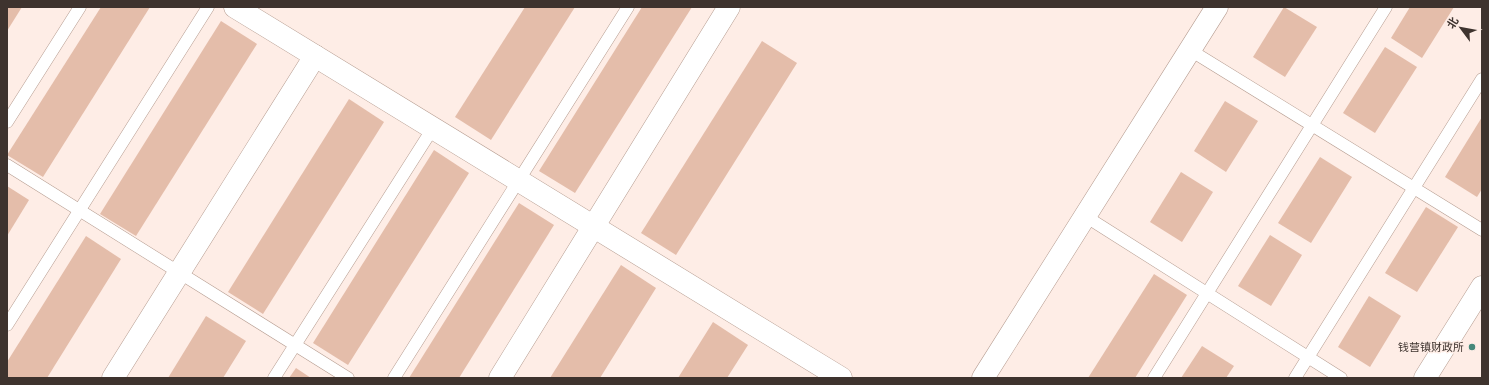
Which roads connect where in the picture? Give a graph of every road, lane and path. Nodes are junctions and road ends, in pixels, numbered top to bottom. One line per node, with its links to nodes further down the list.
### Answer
1 (80, 7): 11 (lane)
2 (208, 7): 17 (lane)
3 (235, 7): 9 (street)
4 (628, 7): 15 (lane)
5 (729, 7): 19 (street)
6 (1217, 7): 8 (street)
7 (1386, 7): 12 (lane)
8 (1190, 50): 12 (lane); 18 (street)
9 (315, 56): 13 (street); 21 (street)
10 (1482, 79): 16 (lane)
11 (7, 122)
12 (1312, 125): 16 (lane); 23 (lane)
13 (433, 128): 15 (street); 25 (lane)
14 (7, 165): 17 (lane)
15 (519, 180): 19 (street); 30 (lane)
16 (1414, 188): 20 (lane); 26 (lane)
17 (80, 210): 21 (lane); 24 (lane)
18 (1085, 216): 23 (lane); 33 (street)
19 (594, 226): 31 (street); 32 (street)
20 (1482, 230)
21 (179, 273): 25 (lane); 27 (street)
22 (1482, 287): 37 (street)
23 (1207, 293): 26 (lane); 34 (lane)
24 (7, 325)
25 (295, 345): 28 (lane); 29 (lane)
26 (1308, 357): 35 (lane); 36 (lane)
27 (113, 378)
28 (274, 378)
29 (348, 378)
30 (394, 378)
31 (500, 378)
32 (841, 378)
33 (983, 378)
34 (1154, 378)
35 (1295, 378)
36 (1341, 378)
37 (1425, 378)

